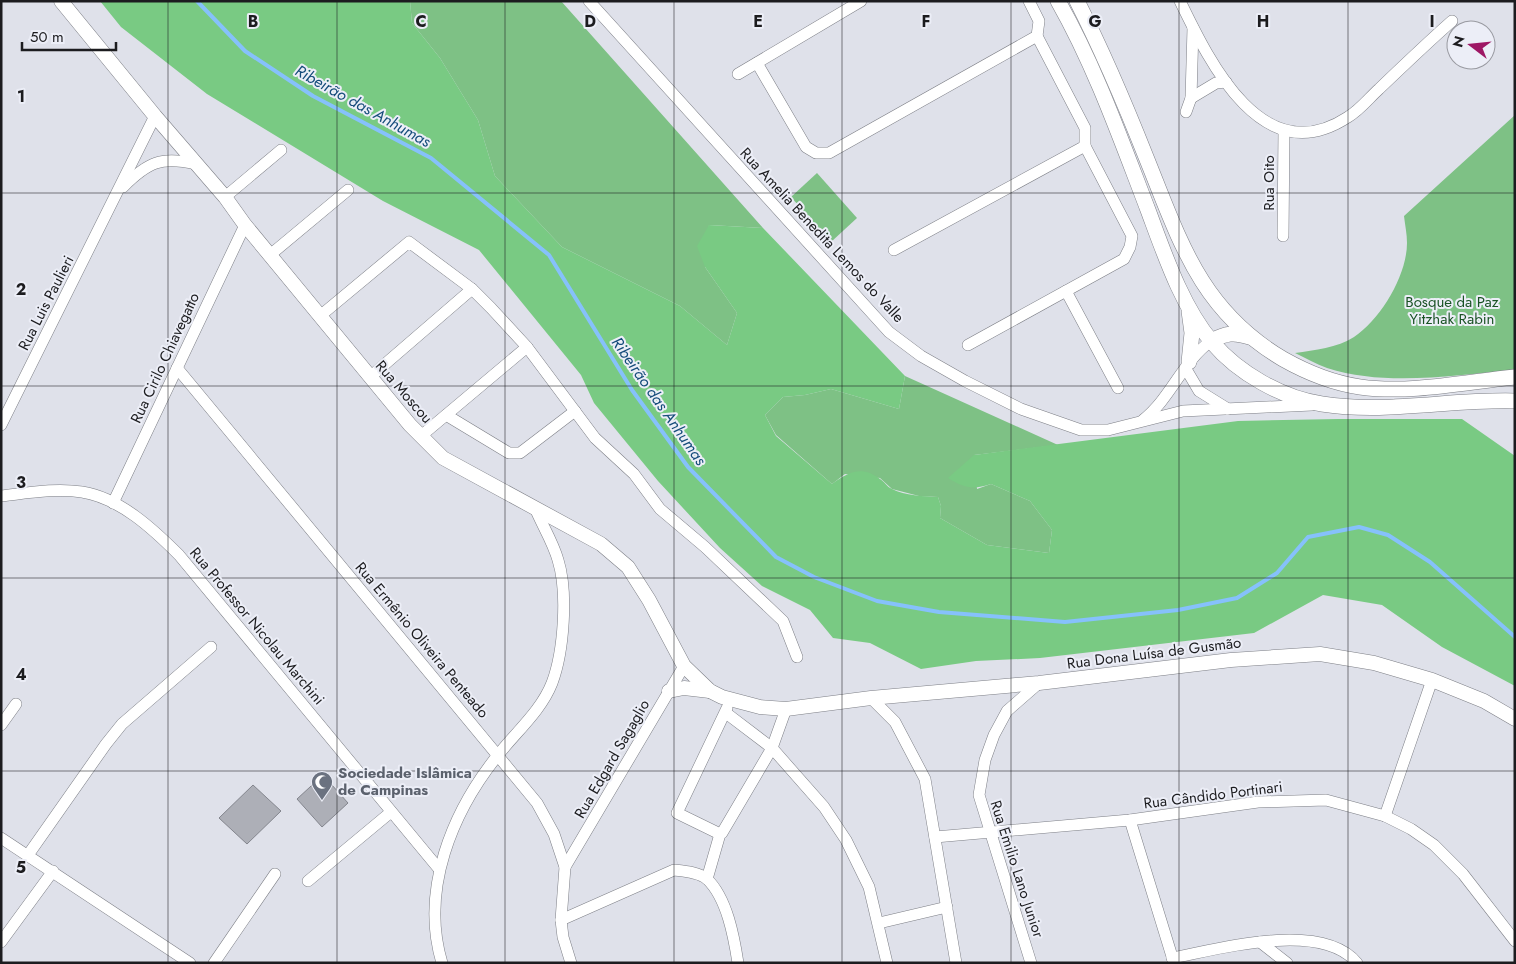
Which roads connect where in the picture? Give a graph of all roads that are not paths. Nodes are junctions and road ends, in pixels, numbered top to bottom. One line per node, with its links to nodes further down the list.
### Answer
1 (61, 1): 16 (street, Rua Moscou)
2 (589, 1): 46 (street, Rua Amelia Benedita Lemos do Valle)
3 (861, 1): 11 (street)
4 (1029, 1): 10 (street)
5 (1058, 1): 30 (main road)
6 (1077, 1): 32 (main road)
7 (1180, 1): 9 (street)
8 (1446, 27): 17 (street)
9 (1193, 28): 13 (street); 14 (street)
10 (1037, 36): 11 (street); 18 (street)
11 (757, 63): 12 (street)
12 (738, 74)
13 (1226, 82): 14 (street); 17 (street)
14 (1191, 98): 15 (street)
15 (1186, 112)
16 (155, 116): 20 (street, Rua Moscou); 22 (street, Rua Luis Paulieri)
17 (1284, 130): 25 (street, Rua Oito)
18 (1084, 146): 26 (street); 29 (street)
19 (281, 150): 23 (street)
20 (196, 164): 22 (street, Rua Luis Paulieri); 23 (street, Rua Moscou)
21 (348, 190): 27 (street)
22 (117, 194): 47 (street, Rua Luis Paulieri)
23 (225, 196): 24 (street, Rua Moscou)
24 (245, 225): 27 (street, Rua Moscou); 37 (street, Rua Cirilo Chiavegatto)
25 (1284, 236)
26 (894, 250)
27 (270, 254): 31 (street, Rua Moscou)
28 (472, 289): 31 (street); 35 (street); 38 (street)
29 (1066, 291): 34 (street); 40 (street)
30 (1187, 305): 33 (main road); 36 (main road)
31 (320, 316): 38 (street, Rua Moscou)
32 (1251, 338): 33 (main road); 39 (main road)
33 (1211, 342): 36 (street); 42 (main road)
34 (968, 345)
35 (527, 347): 44 (street); 45 (street)
36 (1188, 365): 43 (street); 46 (street)
37 (177, 368): 50 (street, Rua Cirilo Chiavegatto); 65 (street, Rua Ermênio Oliveira Penteado)
38 (370, 377): 48 (street, Rua Moscou)
39 (1515, 377)
40 (1118, 388)
41 (1515, 401): 42 (main road)
42 (1321, 404): 43 (street, Rua Amelia Benedita Lemos do Valle)
43 (1228, 409): 46 (street, Rua Amelia Benedita Lemos do Valle)
44 (575, 411): 45 (street); 53 (street)
45 (446, 415): 48 (street)
46 (1137, 424)
47 (1, 425)
48 (421, 436): 51 (street, Rua Moscou)
49 (1, 496): 50 (street, Rua Professor Nicolau Marchini)
50 (113, 503): 66 (street, Rua Professor Nicolau Marchini)
51 (535, 508): 54 (street, Rua Moscou); 65 (street)
52 (211, 647): 73 (street)
53 (797, 656)
54 (684, 666): 57 (street, Rua Edgard Sagaglio); 58 (street, Rua Moscou)
55 (1432, 680): 56 (street, Rua Dona Luísa de Gusmão); 62 (street, Rua Dona Luísa de Gusmão); 67 (street)
56 (1039, 683): 59 (street, Rua Dona Luísa de Gusmão); 69 (street, Rua Emilio Lano Junior)
57 (669, 691): 58 (street); 74 (street, Rua Edgard Sagaglio)
58 (710, 691): 61 (street, Rua Moscou)
59 (871, 698): 61 (street, Rua Dona Luísa de Gusmão); 71 (street)
60 (16, 704): 63 (street)
61 (786, 709): 64 (street)
62 (1515, 719)
63 (1, 725)
64 (772, 748): 70 (street); 70 (street); 82 (street)
65 (498, 755): 74 (street, Rua Ermênio Oliveira Penteado); 75 (street)
66 (391, 812): 75 (street, Rua Professor Nicolau Marchini); 79 (street)
67 (1385, 816): 68 (street, Rua Cândido Portinari); 83 (street, Rua Cândido Portinari)
68 (1130, 820): 69 (street, Rua Cândido Portinari); 86 (street, Rua Cândido Portinari)
69 (990, 833): 71 (street, Rua Cândido Portinari); 94 (street, Rua Emilio Lano Junior)
70 (720, 834): 78 (street)
71 (935, 837): 80 (street)
72 (1, 838): 73 (street)
73 (28, 855): 76 (street)
74 (565, 867): 81 (street, Rua Ermênio Oliveira Penteado)
75 (439, 869): 89 (street)
76 (52, 870): 84 (street); 87 (street)
77 (275, 874): 88 (street)
78 (707, 879): 81 (street); 91 (street)
79 (308, 881)
80 (947, 907): 82 (street); 93 (street)
81 (561, 920): 90 (street, Rua Ermênio Oliveira Penteado)
82 (879, 923): 92 (street)
83 (1515, 941)
84 (1, 942)
85 (1260, 942): 86 (street); 95 (street); 96 (street)
86 (1173, 960)
87 (190, 963)
88 (214, 963)
89 (442, 963)
90 (571, 963)
91 (738, 963)
92 (887, 963)
93 (956, 963)
94 (1031, 963)
95 (1286, 963)
96 (1357, 963)

